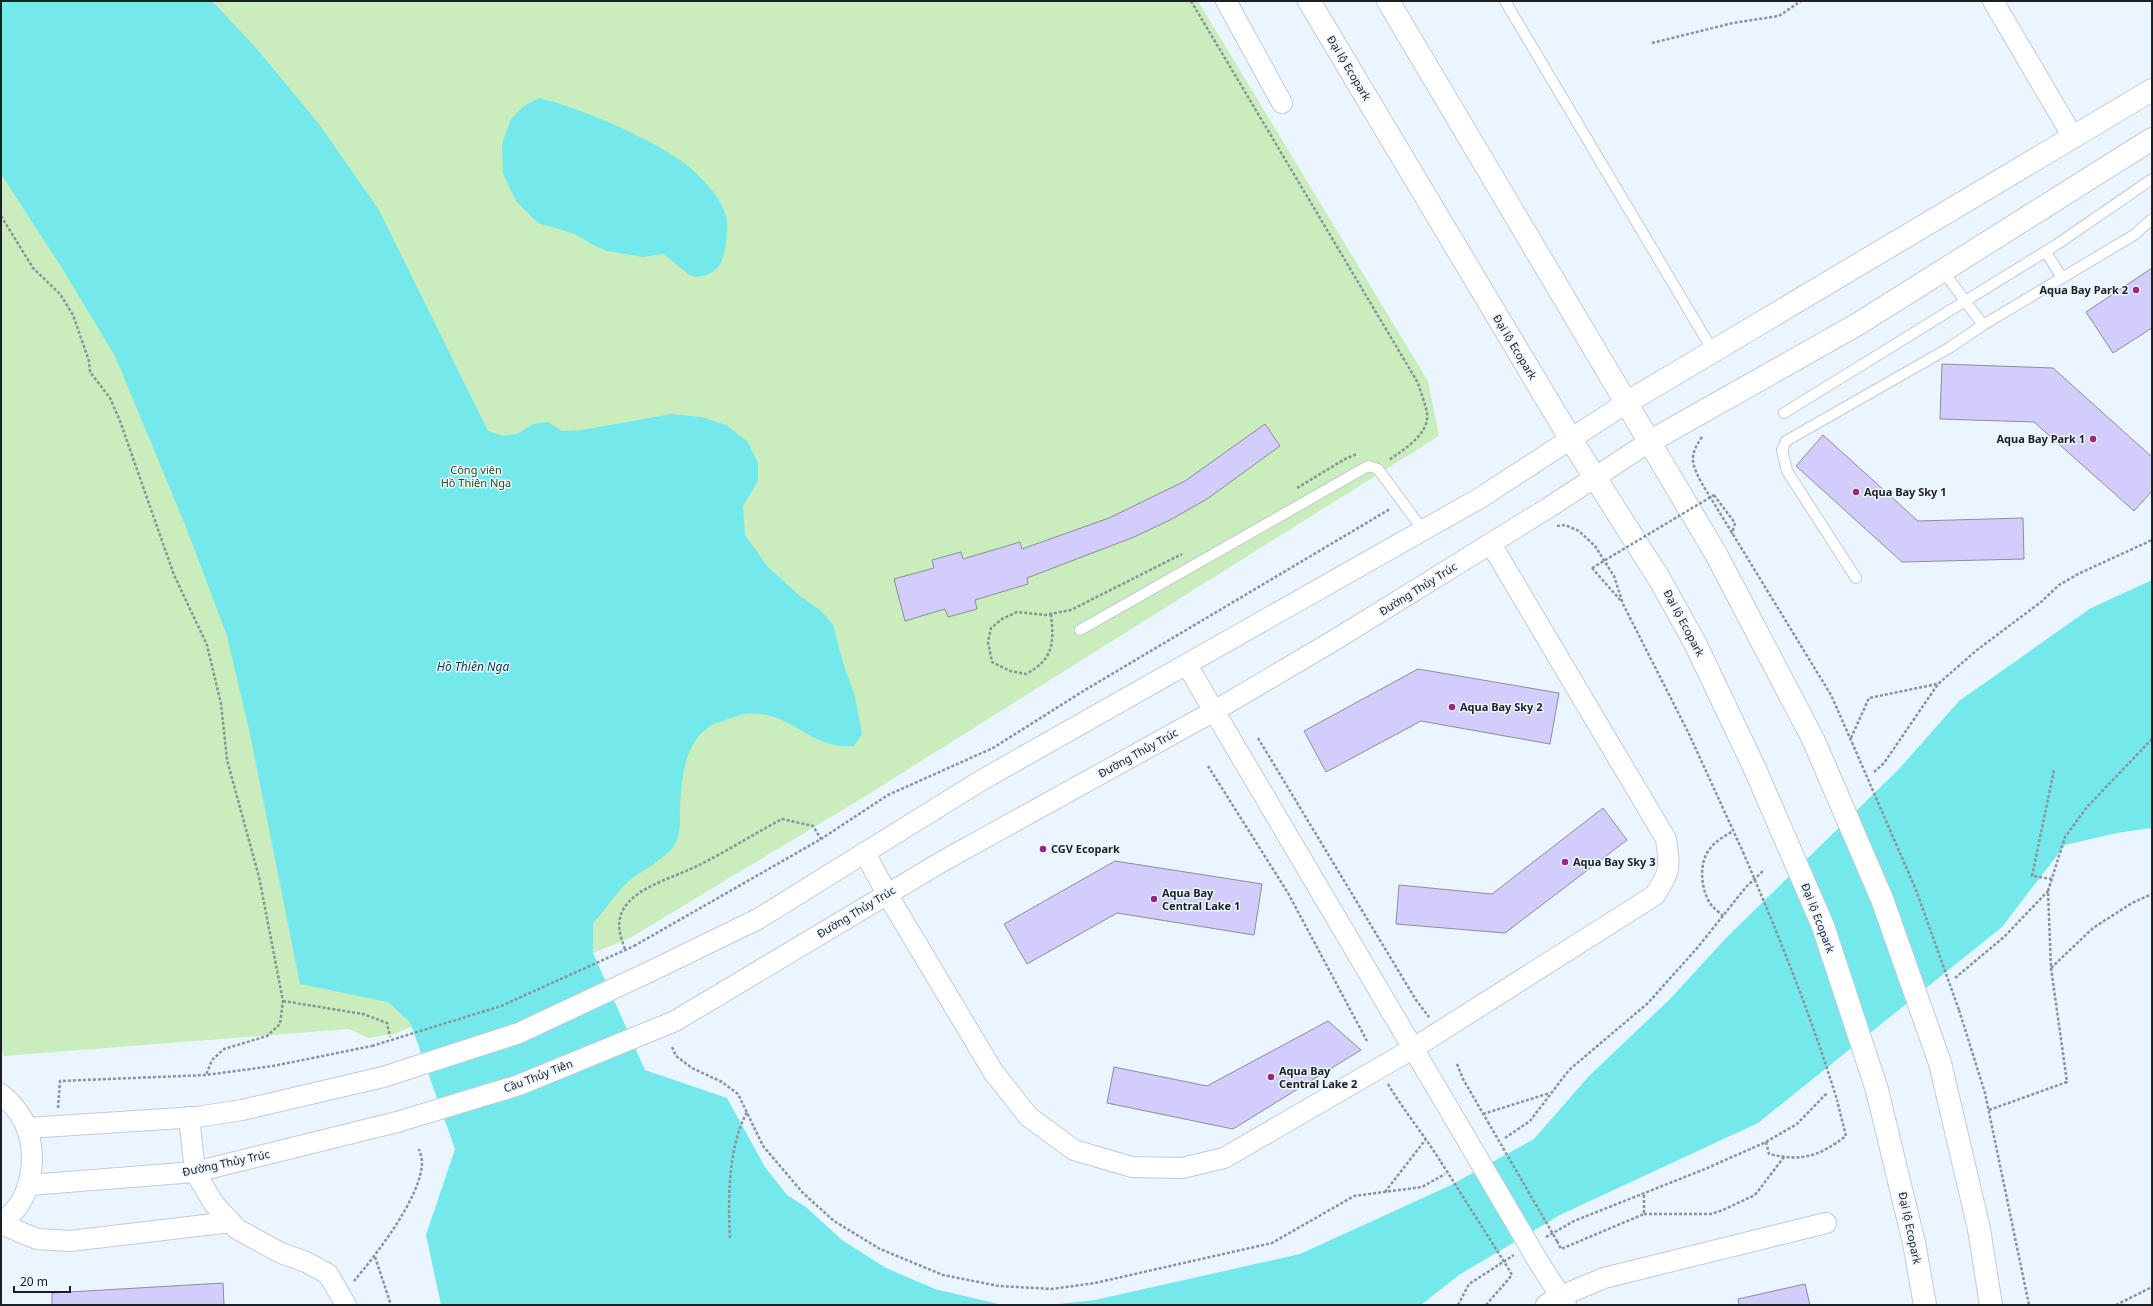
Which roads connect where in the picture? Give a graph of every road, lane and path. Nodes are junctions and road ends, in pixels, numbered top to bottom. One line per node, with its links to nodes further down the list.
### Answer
1 (1191, 1): 28 (path)
2 (1226, 1): 10 (street)
3 (1309, 1): 25 (main road, Đại lộ Ecopark)
4 (1388, 1): 22 (main road)
5 (1505, 1): 21 (lane)
6 (1800, 1): 8 (path)
7 (1993, 1): 11 (street)
8 (1652, 43)
9 (2152, 90): 11 (main road)
10 (1282, 103)
11 (2073, 136): 21 (main road)
12 (2152, 139): 17 (main road)
13 (2152, 179): 16 (lane)
14 (1, 216): 63 (path)
15 (2152, 219): 18 (lane)
16 (2046, 252): 18 (lane); 19 (lane)
17 (1943, 271): 19 (lane); 26 (main road)
18 (2062, 278): 20 (lane)
19 (1965, 301): 20 (lane); 23 (lane)
20 (1983, 325): 38 (lane)
21 (1713, 351): 22 (main road)
22 (1626, 403): 25 (street); 26 (main road)
23 (1784, 413)
24 (1703, 434): 34 (path)
25 (1570, 438): 29 (main road, Đại lộ Ecopark); 33 (street)
26 (1649, 442): 29 (street, Đường Thủy Trúc); 108 (main road, bridge)
27 (1362, 452): 30 (path)
28 (1386, 462)
29 (1596, 476): 36 (street, Đường Thủy Trúc); 107 (main road, Đại lộ Ecopark, bridge)
30 (1293, 490)
31 (1402, 502): 33 (lane); 41 (lane); 52 (path)
32 (1552, 526): 39 (path)
33 (1423, 530): 42 (street)
34 (1732, 534): 39 (path, bridge); 46 (path)
35 (2152, 540): 43 (path)
36 (1491, 544): 44 (street, Đường Thủy Trúc); 69 (street)
37 (1187, 551): 40 (path)
38 (1856, 578)
39 (1623, 604): 51 (path)
40 (1051, 614): 40 (path)
41 (1080, 630)
42 (1188, 665): 44 (street); 53 (street)
43 (1938, 684): 46 (path); 50 (path)
44 (1216, 710): 57 (street, Đường Thủy Trúc); 69 (street)
45 (1258, 738): 65 (path)
46 (1851, 739): 76 (path, bridge)
47 (2152, 739): 55 (path)
48 (1208, 766): 67 (path)
49 (2054, 770): 55 (path)
50 (1874, 772)
51 (1734, 831): 59 (path); 87 (path, bridge)
52 (822, 839): 60 (path); 71 (path, bridge)
53 (865, 853): 57 (street); 79 (street, bridge)
54 (1763, 872): 59 (path)
55 (2052, 879): 56 (path)
56 (2048, 891): 61 (path); 62 (path)
57 (886, 894): 64 (street, Đường Thủy Trúc); 69 (street)
58 (2152, 894): 61 (path)
59 (1724, 916): 73 (path)
60 (625, 949)
61 (2051, 968): 76 (path)
62 (1955, 978)
63 (283, 1001): 66 (path); 71 (path)
64 (675, 1020): 80 (street, Cầu Thủy Tiên, bridge)
65 (1431, 1020)
66 (390, 1037)
67 (1366, 1041)
68 (672, 1047): 77 (path)
69 (1414, 1048): 103 (street, bridge)
70 (1457, 1064): 78 (path)
71 (206, 1075): 81 (path)
72 (1387, 1081): 84 (path)
73 (1550, 1093): 78 (path); 83 (path)
74 (1827, 1093): 85 (path)
75 (1, 1094): 82 (street)
76 (1989, 1110): 109 (path)
77 (747, 1112): 91 (path); 97 (path)
78 (1483, 1114): 93 (path, bridge)
79 (189, 1117): 81 (street); 88 (street)
80 (397, 1122): 88 (street, Đường Thủy Trúc)
81 (56, 1127): 82 (street)
82 (27, 1128): 90 (street)
83 (1505, 1138)
84 (1426, 1139): 91 (path); 106 (path, bridge)
85 (1766, 1142): 87 (path); 92 (path)
86 (419, 1149): 100 (path)
87 (1784, 1157): 93 (path)
88 (195, 1172): 90 (street, Đường Thủy Trúc); 94 (street)
89 (1445, 1174): 91 (path)
90 (29, 1185): 96 (street)
91 (1384, 1192)
92 (1644, 1194): 93 (path); 98 (path)
93 (1644, 1214)
94 (231, 1222): 96 (street); 102 (street)
95 (1826, 1223): 103 (street)
96 (1, 1224)
97 (730, 1238)
98 (1541, 1240)
99 (1520, 1251): 105 (path)
100 (374, 1256): 102 (path); 104 (path)
101 (2152, 1287): 110 (path)
102 (343, 1301)
103 (1557, 1302)
104 (391, 1305)
105 (1458, 1305)
106 (1486, 1305)
107 (1925, 1305)
108 (1991, 1305)
109 (2029, 1305)
110 (2116, 1305)

